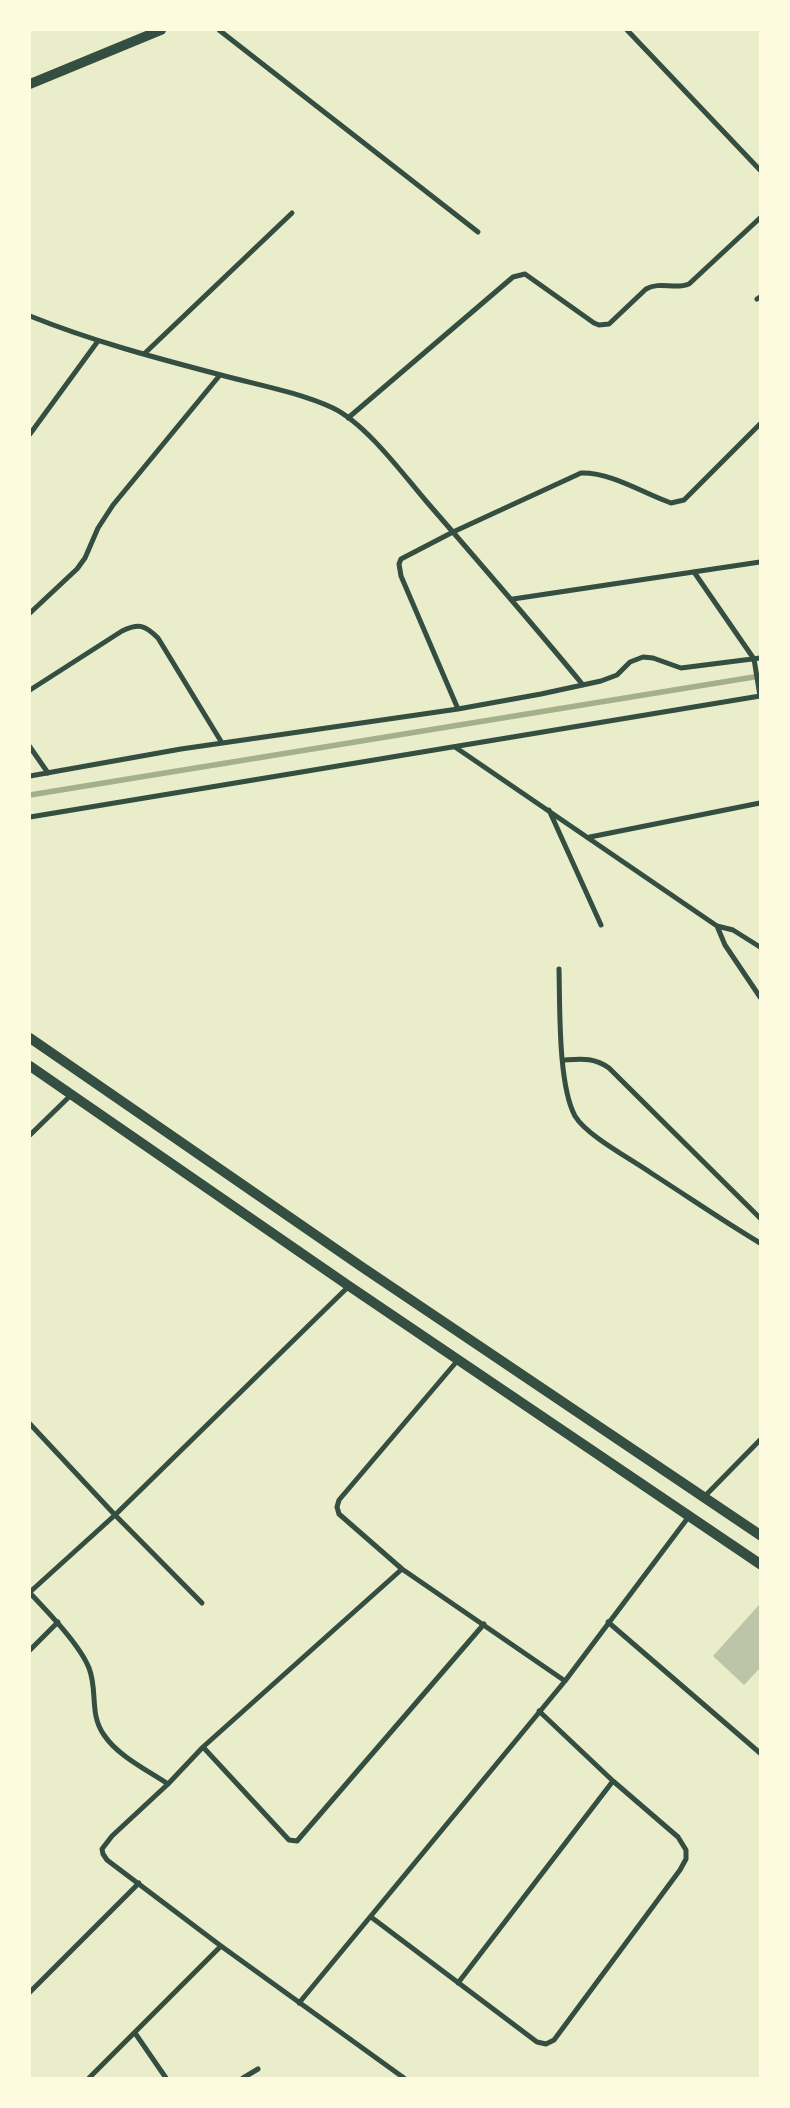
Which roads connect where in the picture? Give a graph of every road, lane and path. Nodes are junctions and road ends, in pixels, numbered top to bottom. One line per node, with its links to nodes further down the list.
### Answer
1 (162, 30): 4 (main road)
2 (219, 30): 8 (street)
3 (627, 30): 5 (street)
4 (30, 84)
5 (760, 170)
6 (292, 213): 11 (street)
7 (760, 218): 13 (street)
8 (478, 232)
9 (30, 316): 10 (street)
10 (98, 341): 11 (street); 15 (street)
11 (144, 354): 12 (street)
12 (220, 375): 13 (street); 20 (street)
13 (348, 418): 16 (street)
14 (760, 424): 16 (street)
15 (30, 434)
16 (453, 532): 19 (street); 25 (street)
17 (760, 562): 18 (street)
18 (694, 572): 19 (street); 21 (street)
19 (513, 599): 22 (street)
20 (30, 613)
21 (757, 659): 22 (street); 24 (street)
22 (583, 685): 25 (street)
23 (30, 690): 26 (street)
24 (760, 696): 27 (street)
25 (458, 709): 26 (street)
26 (222, 743): 29 (street)
27 (455, 746): 32 (street); 33 (street)
28 (30, 747): 29 (street)
29 (48, 773): 30 (street)
30 (30, 776)
31 (760, 803): 34 (street)
32 (549, 810): 34 (street); 35 (street)
33 (30, 817)
34 (590, 837): 36 (street)
35 (601, 925)
36 (717, 926): 37 (street); 39 (street)
37 (760, 947)
38 (559, 969): 41 (street)
39 (760, 997)
40 (30, 1038): 51 (main road)
41 (563, 1060): 45 (street); 46 (street)
42 (30, 1066): 43 (main road)
43 (71, 1095): 44 (street); 47 (main road)
44 (30, 1135)
45 (760, 1218)
46 (760, 1243)
47 (349, 1286): 48 (main road); 52 (street)
48 (459, 1359): 53 (main road); 56 (street)
49 (30, 1424): 52 (street)
50 (760, 1440): 51 (street)
51 (704, 1497): 54 (main road)
52 (115, 1515): 57 (street); 58 (street)
53 (690, 1515): 55 (main road); 60 (street)
54 (760, 1535)
55 (760, 1564)
56 (402, 1569): 61 (street); 65 (street)
57 (30, 1592): 59 (street)
58 (202, 1603)
59 (58, 1622): 62 (street); 68 (street)
60 (608, 1622): 63 (street); 66 (street)
61 (484, 1624): 63 (street); 65 (street)
62 (30, 1650)
63 (565, 1681): 64 (street)
64 (539, 1711): 67 (street); 70 (street)
65 (203, 1747): 68 (street)
66 (760, 1753)
67 (613, 1781): 72 (street); 72 (street)
68 (168, 1784): 69 (street)
69 (139, 1884): 71 (street); 73 (street)
70 (371, 1917): 72 (street); 74 (street)
71 (220, 1946): 74 (street); 75 (street)
72 (458, 1983)
73 (30, 1992)
74 (299, 2003): 80 (street)
75 (135, 2033): 77 (street); 78 (street)
76 (258, 2069): 79 (street)
77 (89, 2078)
78 (166, 2078)
79 (243, 2078)
80 (404, 2078)

